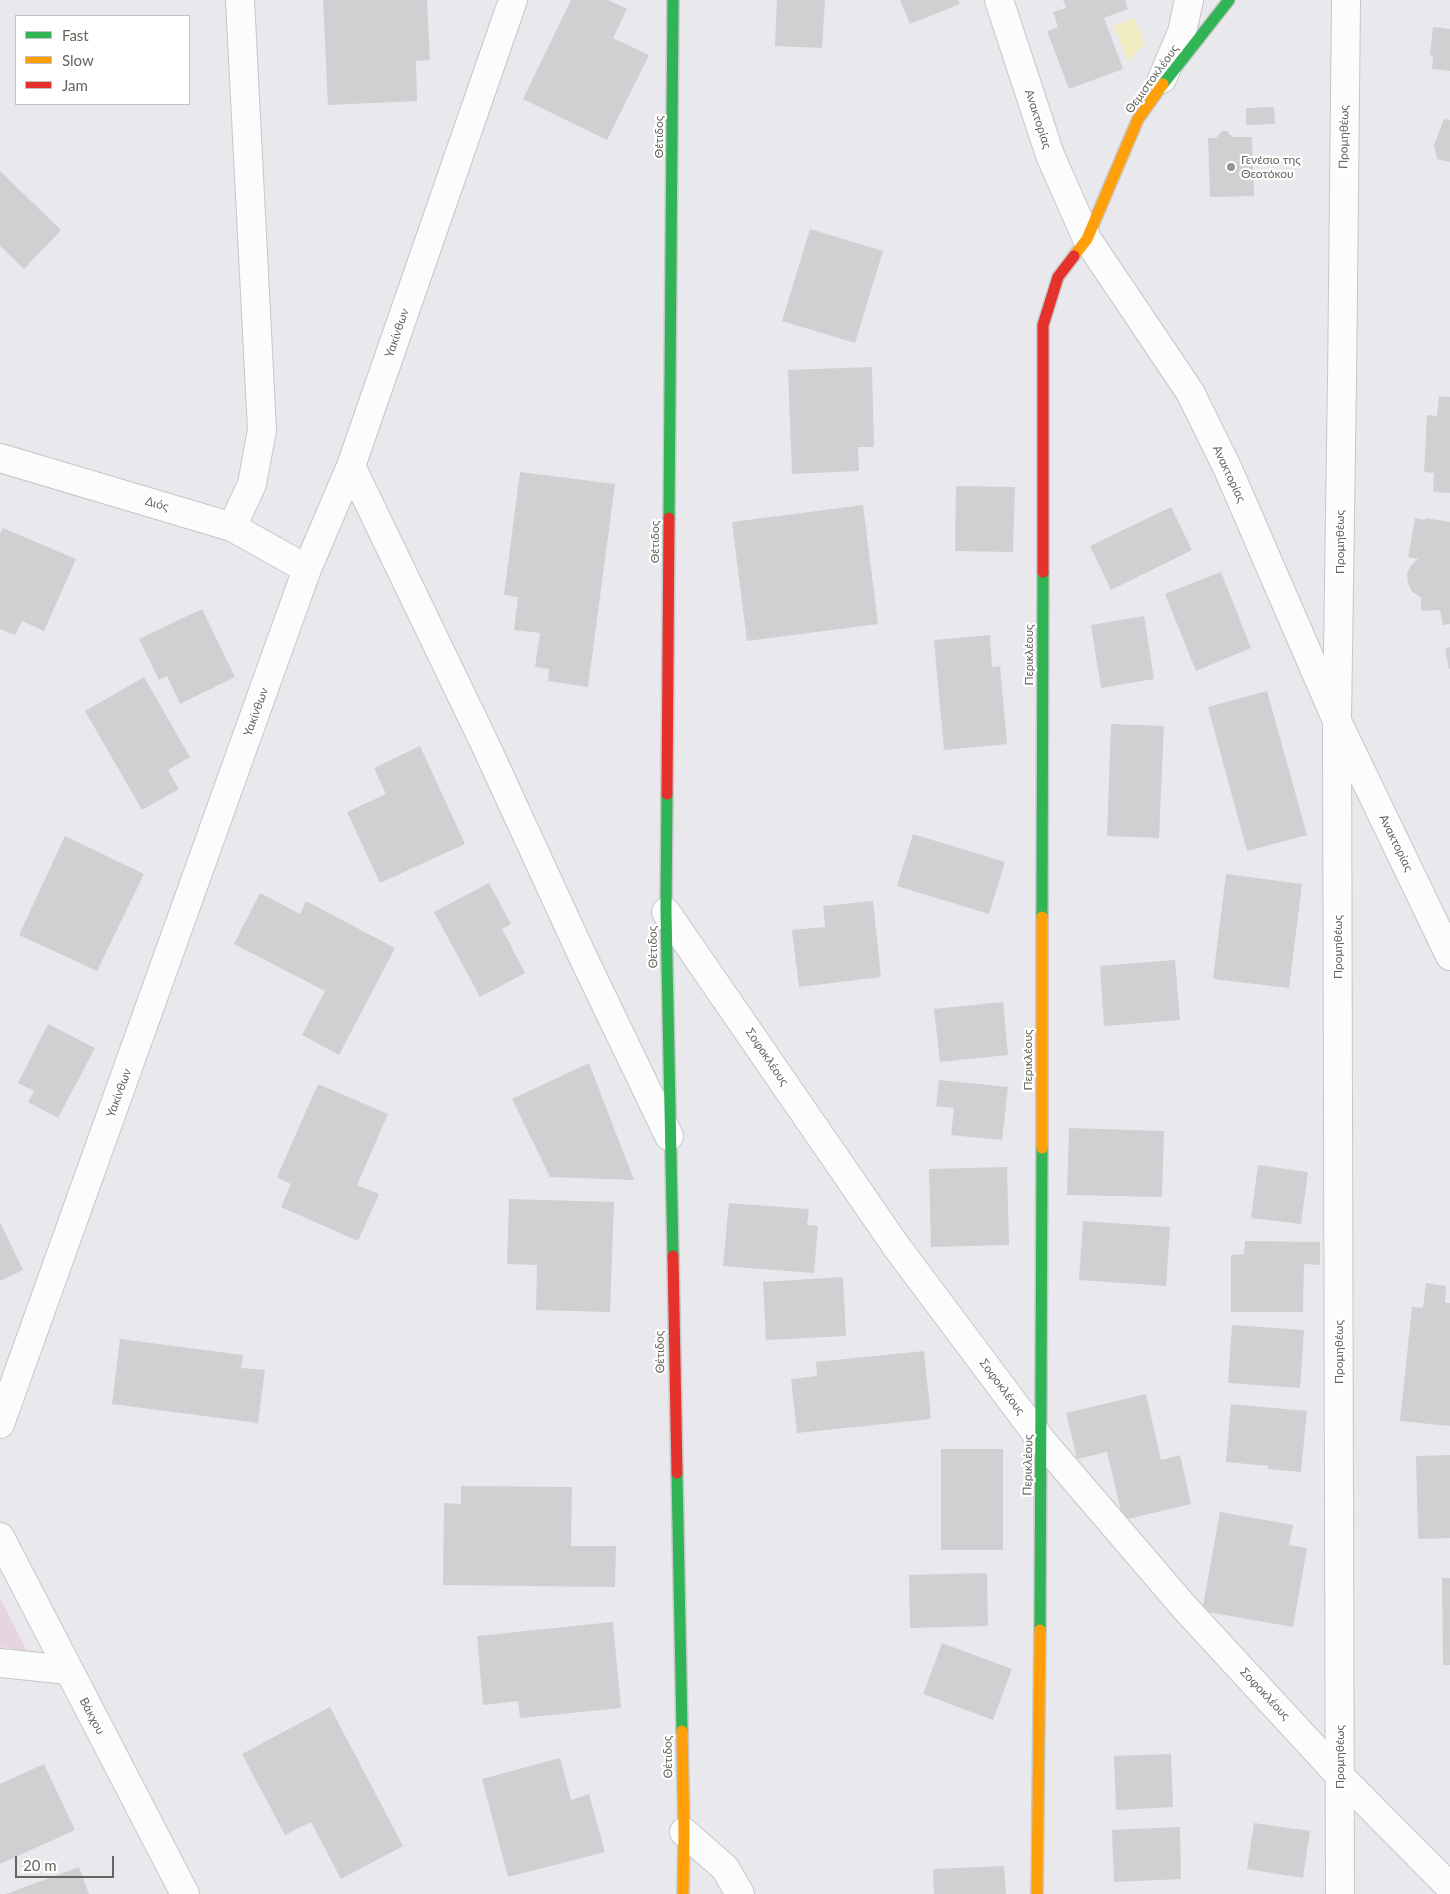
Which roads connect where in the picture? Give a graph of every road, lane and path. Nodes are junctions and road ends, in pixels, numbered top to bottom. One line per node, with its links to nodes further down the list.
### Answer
1 (240, 0): 12 (street)
2 (674, 0): 15 (street, Θέτιδος)
3 (999, 0): 9 (street, Ανακτορίας)
4 (1189, 0): 8 (street)
5 (1230, 0): 8 (street, Θεμιστοκλέους)
6 (1346, 0): 14 (street, Προμηθέως)
7 (508, 2): 11 (street, Υακίνθων)
8 (1156, 93): 9 (street, Θεμιστοκλέους)
9 (1087, 239): 14 (street, Ανακτορίας); 19 (street, Περικλέους)
10 (0, 458): 12 (street, Διός)
11 (351, 466): 13 (street, Υακίνθων); 17 (street)
12 (232, 527): 13 (street, Διός)
13 (307, 569): 18 (street, Υακίνθων)
14 (1337, 721): 16 (street, Ανακτορίας); 23 (street, Προμηθέως)
15 (666, 912): 17 (street, Θέτιδος); 19 (street, Σοφοκλέους)
16 (1450, 956)
17 (669, 1136): 24 (street, Θέτιδος)
18 (0, 1424)
19 (1042, 1441): 23 (street, Σοφοκλέους); 29 (street, Περικλέους)
20 (0, 1537): 22 (street, Βάκχου)
21 (0, 1663): 22 (street)
22 (68, 1670): 26 (street, Βάκχου)
23 (1340, 1776): 25 (street, Σοφοκλέους); 30 (street, Προμηθέως)
24 (684, 1832): 27 (street, Θέτιδος); 28 (street)
25 (1450, 1887)
26 (186, 1894)
27 (683, 1894)
28 (740, 1894)
29 (1037, 1894)
30 (1340, 1894)

